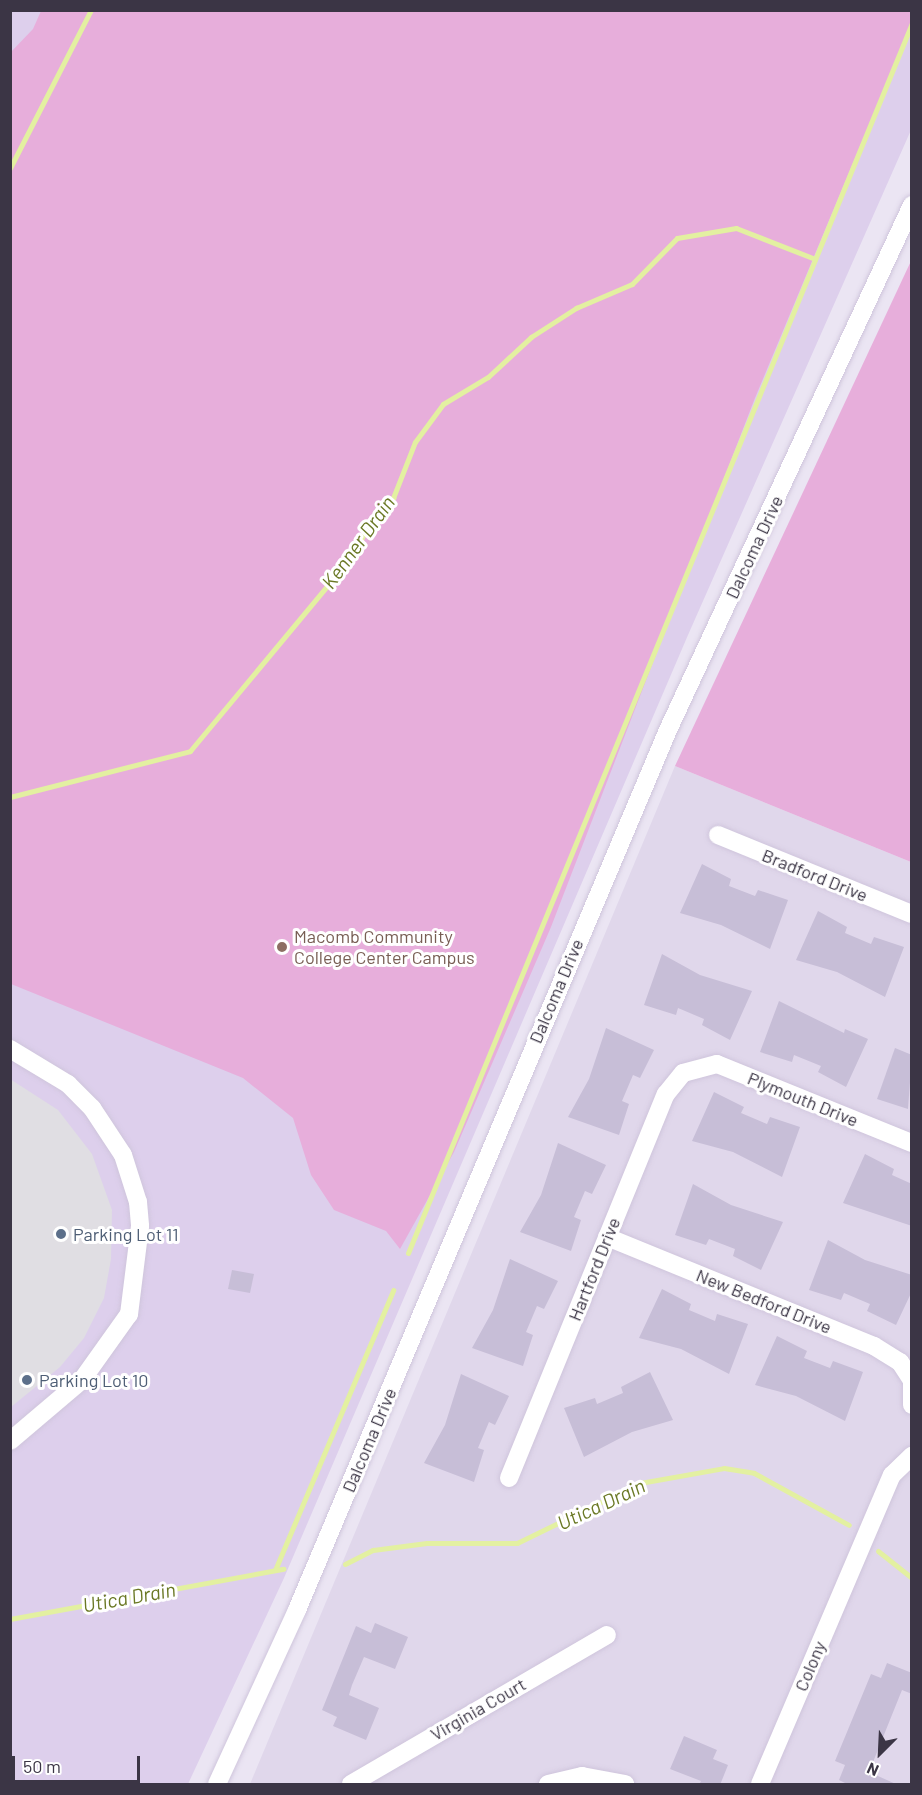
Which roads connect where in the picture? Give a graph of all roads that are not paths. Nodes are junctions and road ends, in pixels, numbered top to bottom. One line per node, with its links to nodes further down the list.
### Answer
1 (912, 205): 15 (street, Dalcoma Drive)
2 (718, 835): 3 (street, Bradford Drive)
3 (912, 914)
4 (10, 1049): 10 (street)
5 (692, 1068): 6 (street, Plymouth Drive); 7 (street, Hartford Drive)
6 (912, 1143)
7 (607, 1237): 8 (street, New Bedford Drive); 12 (street, Hartford Drive)
8 (911, 1379): 9 (street, New Bedford Drive)
9 (912, 1405)
10 (10, 1441)
11 (912, 1456): 14 (street, Colony)
12 (509, 1478)
13 (607, 1635): 16 (street, Virginia Court)
14 (766, 1783)
15 (217, 1785)
16 (351, 1785)
17 (548, 1785): 18 (street)
18 (625, 1785)

